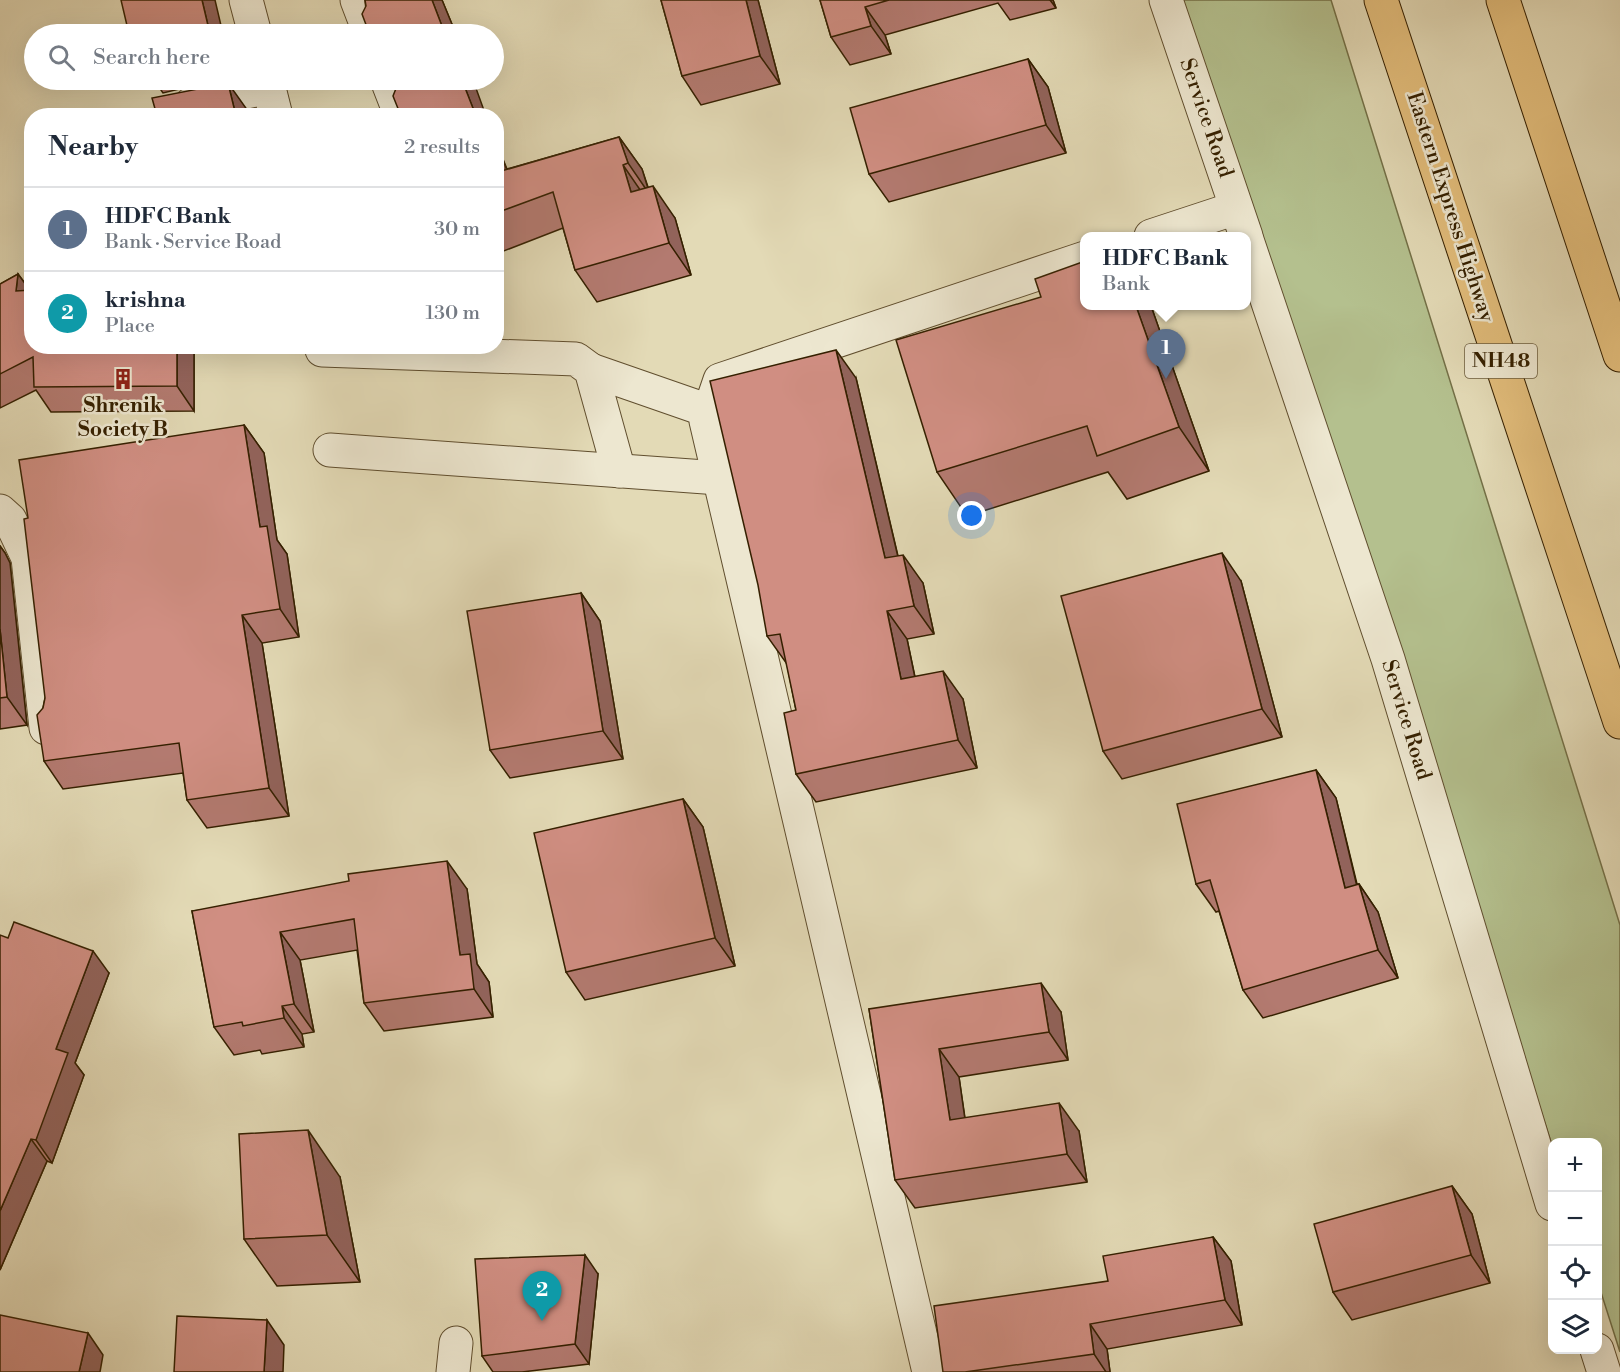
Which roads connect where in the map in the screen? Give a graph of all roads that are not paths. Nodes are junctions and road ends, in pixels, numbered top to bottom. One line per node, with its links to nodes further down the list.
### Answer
1 (246, 0): 6 (street)
2 (357, 0): 7 (street)
3 (1166, 0): 12 (street, Service Road)
4 (1381, 0): 24 (highway, Eastern Express Highway / NH48)
5 (1503, 0): 17 (highway)
6 (252, 24)
7 (366, 24)
8 (391, 90): 11 (street)
9 (270, 94): 10 (street)
10 (173, 108)
11 (398, 108)
12 (1243, 228): 13 (street)
13 (1202, 232)
14 (1251, 252): 26 (street, Service Road)
15 (1080, 260): 19 (street)
16 (435, 354): 18 (street)
17 (1620, 355)
18 (591, 370): 19 (street); 21 (street)
19 (710, 411): 22 (street)
20 (330, 450): 21 (street)
21 (619, 471): 22 (street)
22 (719, 478): 28 (street)
23 (0, 511): 25 (street)
24 (1620, 722)
25 (46, 728)
26 (1549, 1192)
27 (1598, 1354): 29 (street)
28 (929, 1372)
29 (1604, 1372)

